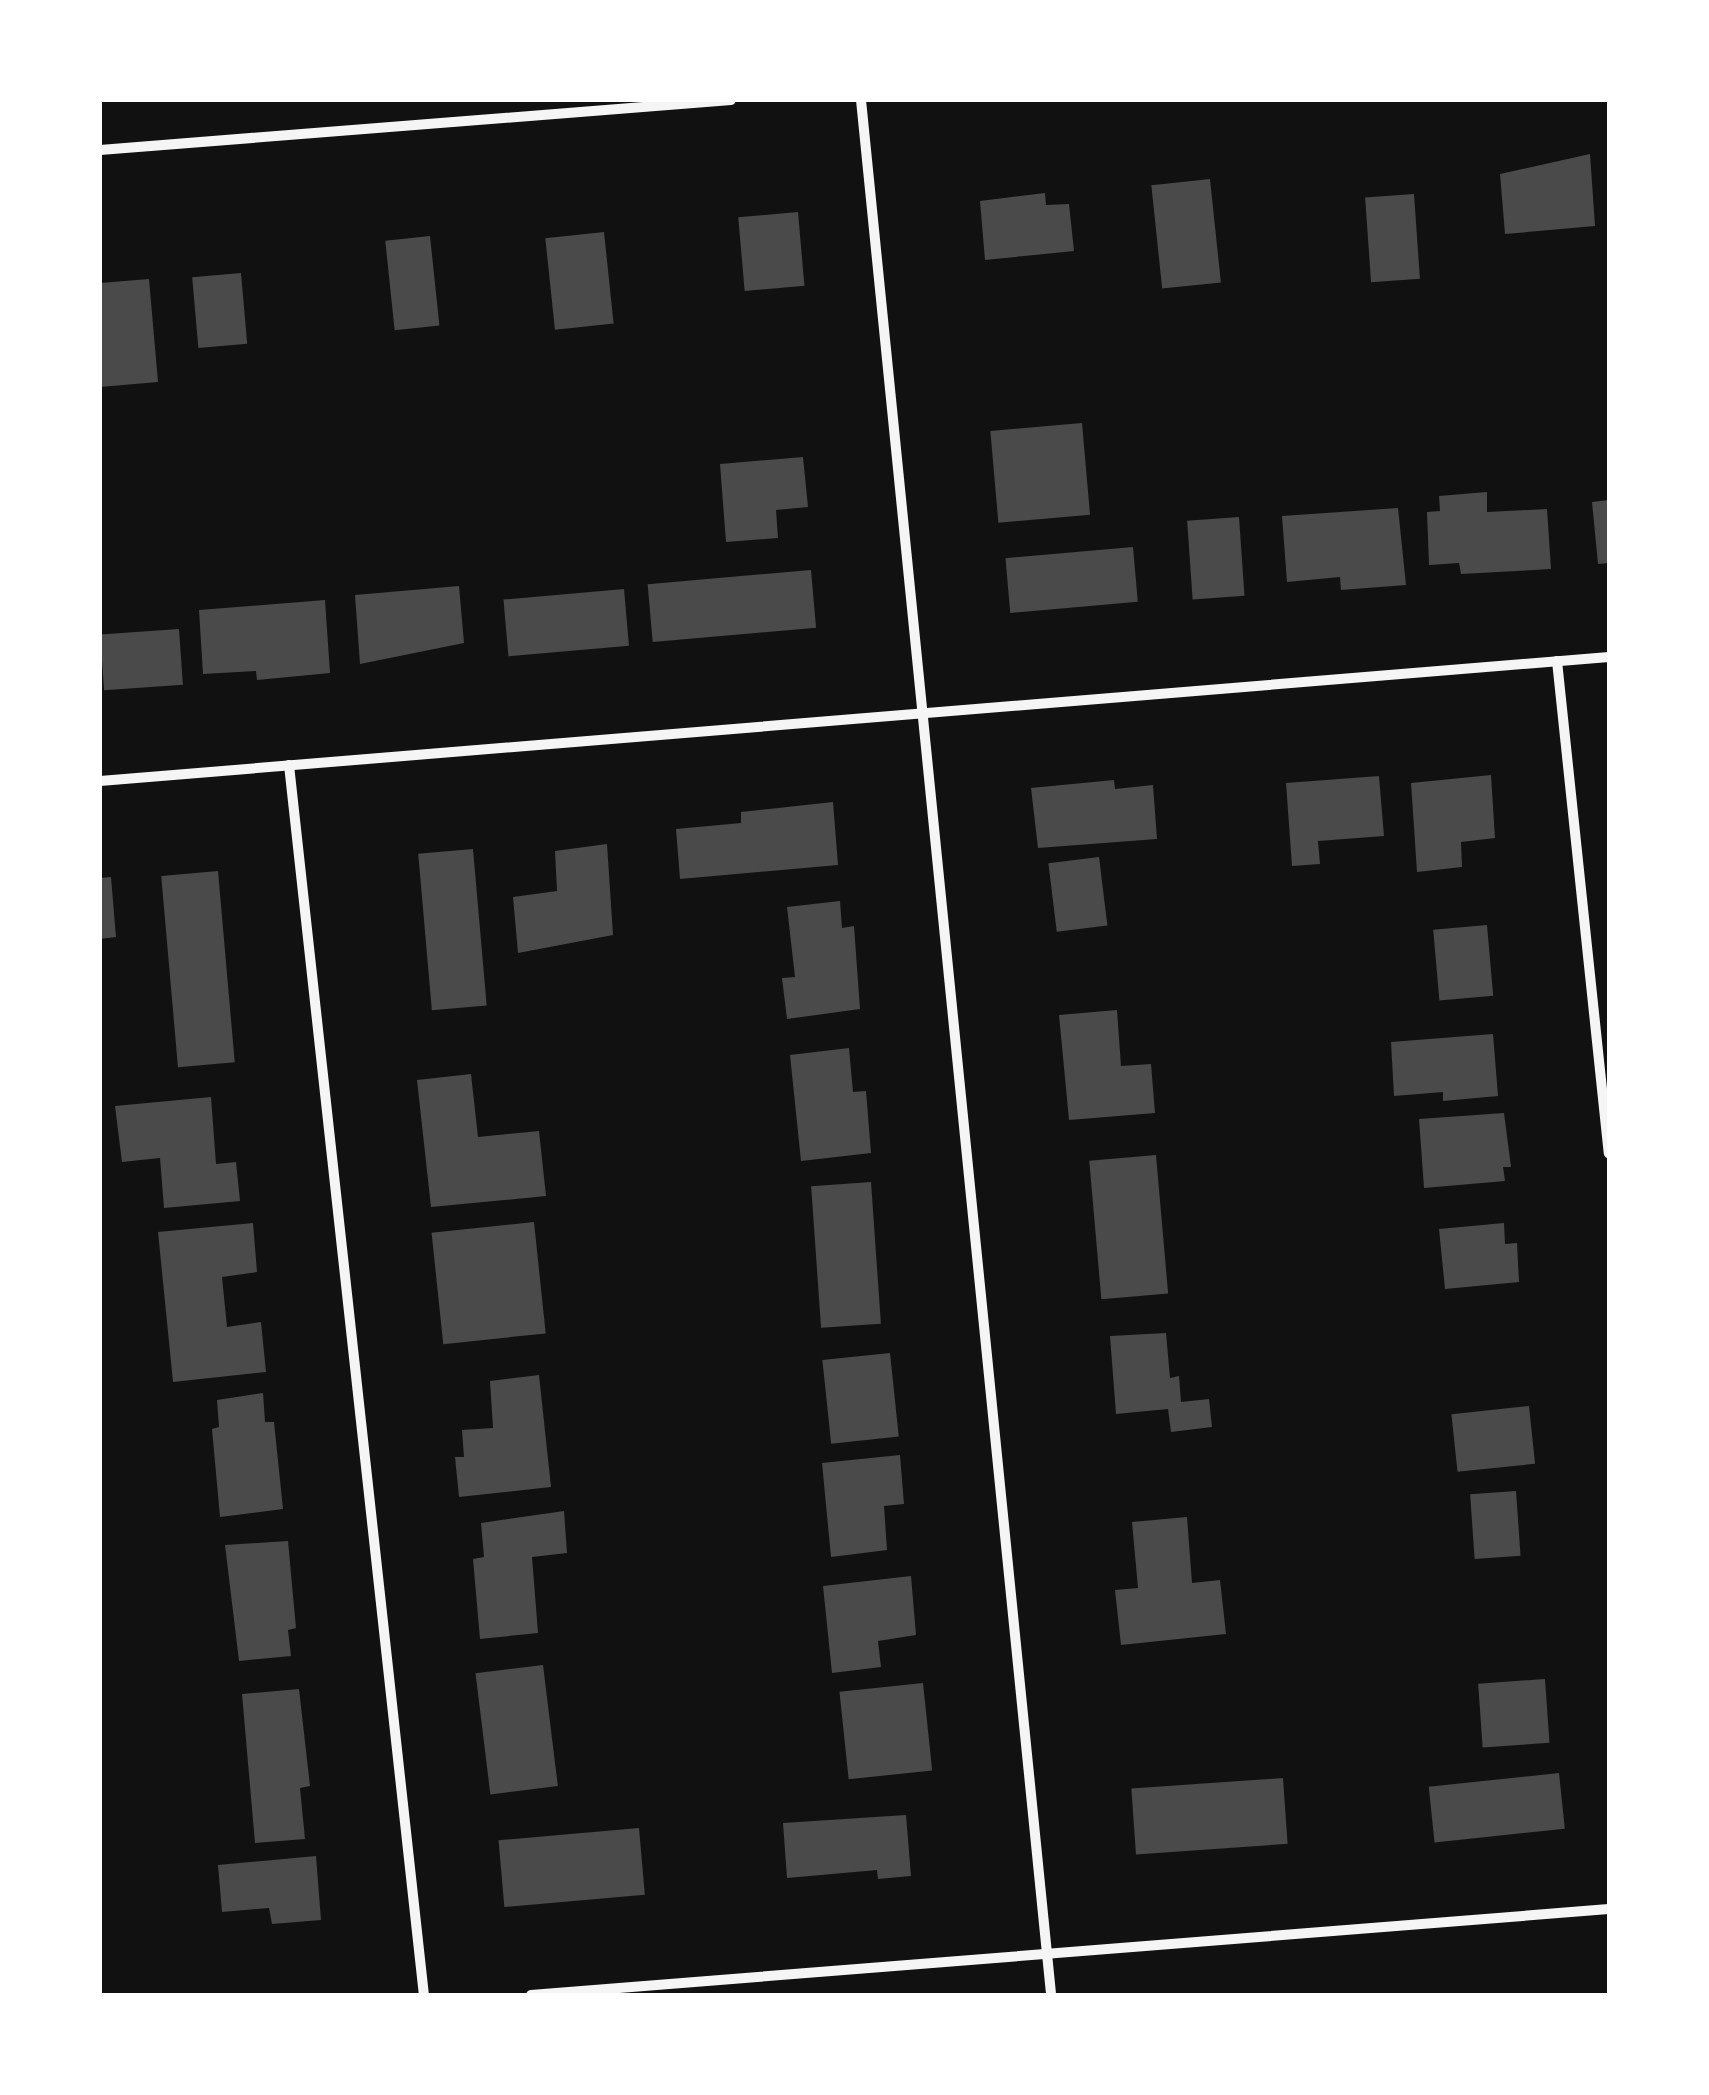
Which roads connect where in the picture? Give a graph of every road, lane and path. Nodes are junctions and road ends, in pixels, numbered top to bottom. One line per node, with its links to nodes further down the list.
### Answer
1 (731, 100): 3 (street)
2 (861, 100): 6 (street)
3 (100, 150)
4 (1609, 657): 5 (street)
5 (1557, 661): 6 (street); 9 (street)
6 (919, 714): 7 (street); 11 (street)
7 (289, 765): 8 (street); 12 (street)
8 (100, 781)
9 (1609, 1152)
10 (1609, 1910): 11 (street)
11 (1046, 1954): 13 (street); 14 (street)
12 (424, 1995)
13 (531, 1995)
14 (1051, 1995)

